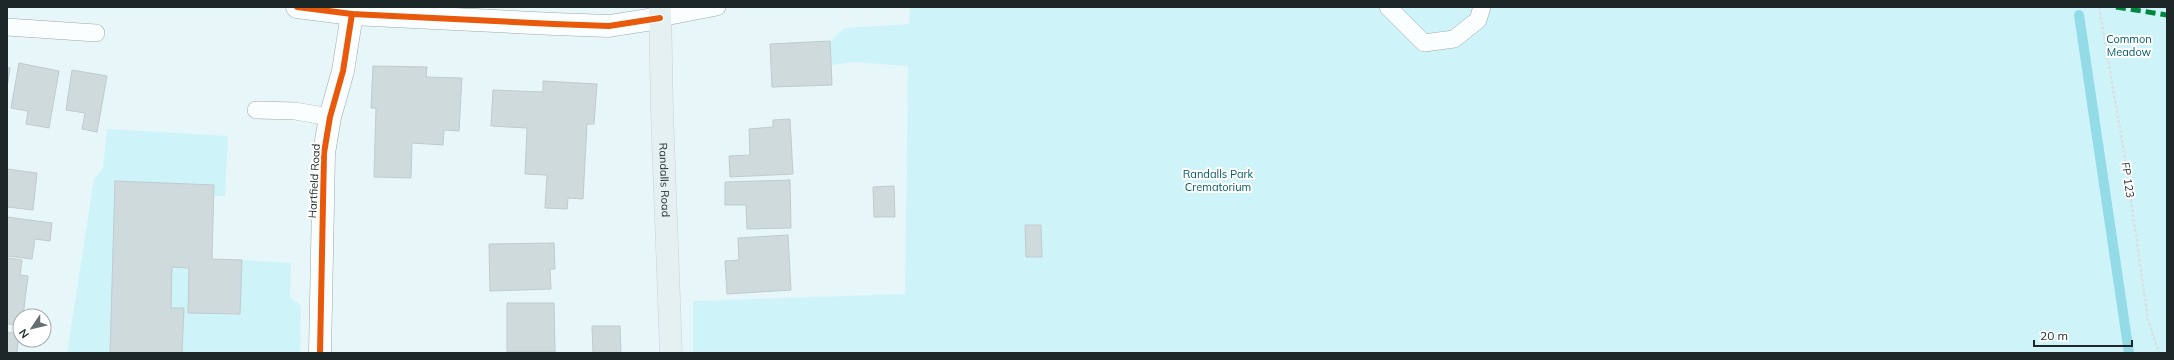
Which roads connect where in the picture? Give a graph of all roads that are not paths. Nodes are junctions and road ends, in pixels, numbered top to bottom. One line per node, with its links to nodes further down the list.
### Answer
1 (297, 7): 6 (street)
2 (717, 7): 5 (lane)
3 (1388, 7): 4 (lane)
4 (1482, 7)
5 (660, 12): 6 (street); 12 (main road, Randalls Road)
6 (352, 14): 10 (street, Hartfield Road)
7 (7, 27): 8 (lane)
8 (96, 33)
9 (256, 110): 10 (lane)
10 (330, 117): 11 (street, Hartfield Road)
11 (320, 353)
12 (671, 353)

